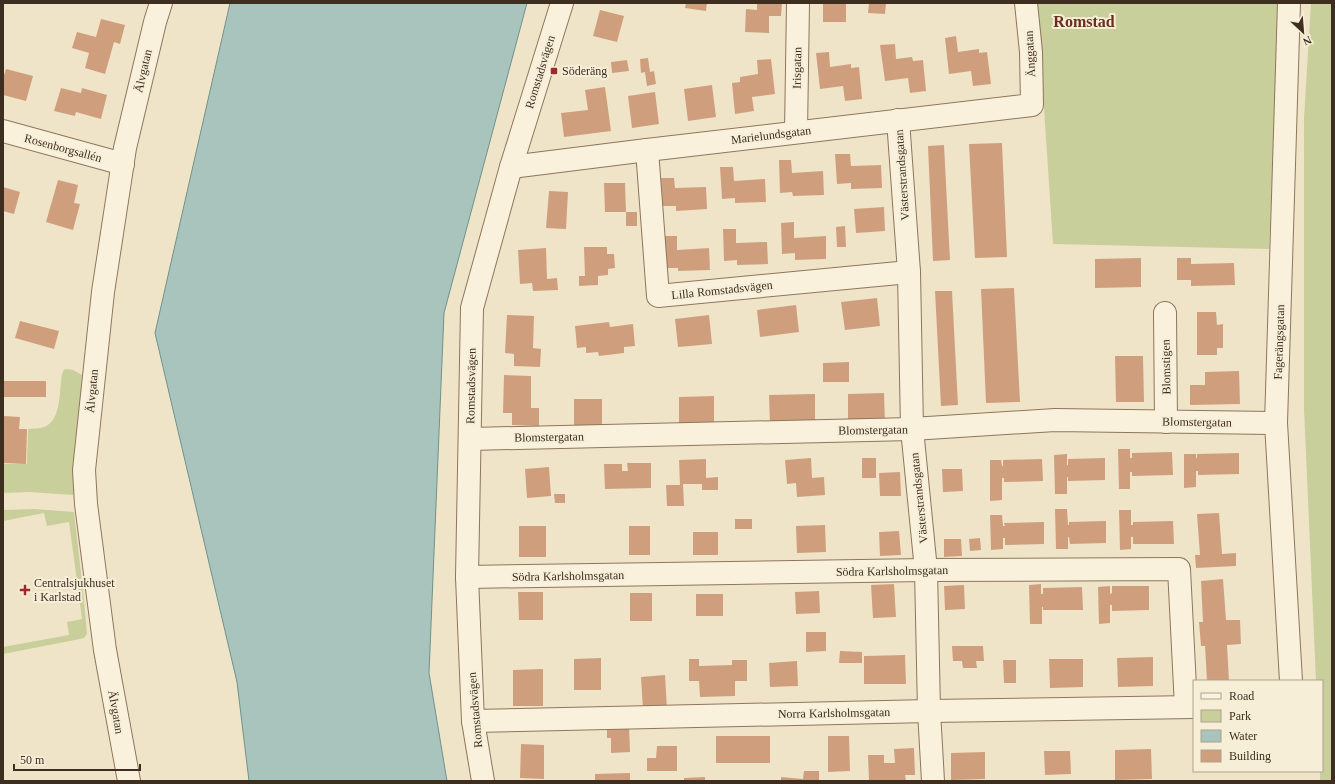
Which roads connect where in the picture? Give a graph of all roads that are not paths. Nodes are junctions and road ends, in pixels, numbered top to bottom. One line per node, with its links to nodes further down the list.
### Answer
1 (161, 3): 11 (street, Älvgatan)
2 (562, 3): 12 (street, Romstadsvägen)
3 (798, 3): 9 (street, Irisgatan)
4 (1026, 3): 6 (street, Änggatan)
5 (1289, 3): 16 (street, Fagerängsgatan)
6 (1032, 105): 7 (street, Marielundsgatan)
7 (898, 120): 9 (street, Marielundsgatan); 13 (street, Västerstrandsgatan)
8 (3, 131): 11 (street, Rosenborgsallén)
9 (796, 132): 10 (street, Marielundsgatan)
10 (646, 150): 12 (street, Marielundsgatan); 13 (street, Lilla Romstadsvägen)
11 (122, 164): 25 (street, Älvgatan)
12 (511, 167): 18 (street, Romstadsvägen)
13 (909, 272): 17 (street, Västerstrandsgatan)
14 (1165, 313): 15 (street, Blomstigen)
15 (1166, 422): 16 (street, Blomstergatan); 17 (street, Blomstergatan)
16 (1276, 423): 21 (street, Fagerängsgatan)
17 (912, 429): 18 (street, Blomstergatan); 19 (street, Västerstrandsgatan)
18 (470, 439): 20 (street, Romstadsvägen)
19 (926, 570): 20 (street, Södra Karlsholmsgatan); 22 (street, Södra Karlsholmsgatan); 23 (street, Västerstrandsgatan)
20 (467, 578): 24 (street, Romstadsvägen)
21 (1291, 680)
22 (1190, 707): 23 (street, Norra Karlsholmsgatan)
23 (929, 711): 24 (street, Norra Karlsholmsgatan); 27 (street, Västerstrandsgatan)
24 (473, 721): 26 (street, Romstadsvägen)
25 (129, 781)
26 (483, 781)
27 (933, 781)

